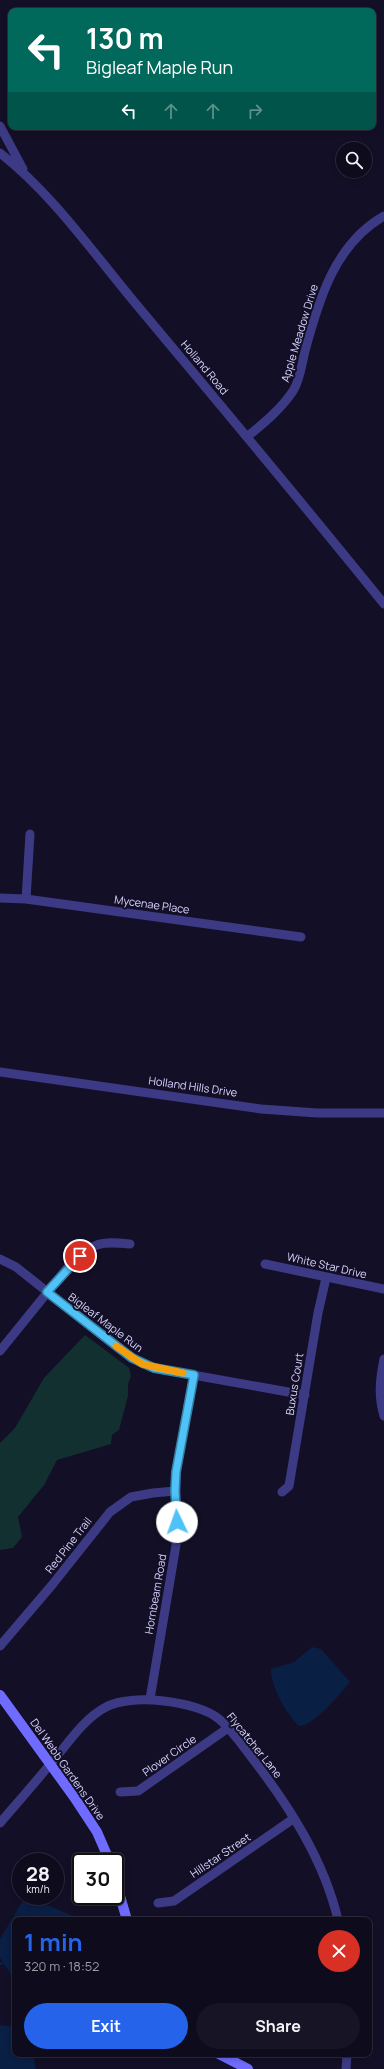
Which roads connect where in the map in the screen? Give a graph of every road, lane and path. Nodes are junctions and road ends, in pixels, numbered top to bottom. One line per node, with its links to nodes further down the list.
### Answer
1 (0, 126): 3 (street)
2 (0, 153): 3 (street, Holland Road)
3 (26, 174): 5 (street, Holland Road)
4 (384, 216): 5 (street, Apple Meadow Drive)
5 (248, 436): 6 (street, Holland Road)
6 (384, 604)
7 (30, 834): 9 (street)
8 (0, 898): 9 (street, Mycenae Place)
9 (26, 899): 10 (street, Mycenae Place)
10 (301, 937)
11 (0, 1072): 12 (street, Holland Hills Drive)
12 (384, 1113)
13 (130, 1244): 18 (street)
14 (0, 1259): 18 (street, Bigleaf Maple Run)
15 (265, 1264): 16 (street, White Star Drive)
16 (326, 1278): 17 (street, White Star Drive); 22 (street, Buxus Court)
17 (384, 1289)
18 (47, 1292): 19 (street); 21 (street, Bigleaf Maple Run)
19 (0, 1351)
20 (384, 1359): 23 (street)
21 (194, 1375): 22 (street, Bigleaf Maple Run); 24 (street, Hornbeam Road)
22 (305, 1395): 25 (street, Buxus Court)
23 (384, 1416)
24 (175, 1491): 26 (street, Red Pine Trail); 28 (street, Hornbeam Road)
25 (282, 1492)
26 (0, 1646)
27 (0, 1695): 30 (street, Del Webb Gardens Drive)
28 (150, 1699): 29 (street, Flycatcher Lane); 30 (street, Flycatcher Lane)
29 (228, 1728): 31 (street, Plover Circle); 32 (street, Flycatcher Lane)
30 (51, 1764): 33 (street, Flycatcher Lane); 34 (street, Del Webb Gardens Drive)
31 (120, 1792)
32 (294, 1819): 35 (street, Hillstar Street); 38 (street, Flycatcher Lane)
33 (0, 1823)
34 (106, 1853)
35 (158, 1903)
36 (123, 1905): 37 (street)
37 (126, 1917)
38 (337, 1917)
39 (225, 2057): 41 (street)
40 (347, 2057): 42 (street)
41 (248, 2069)
42 (346, 2069)

